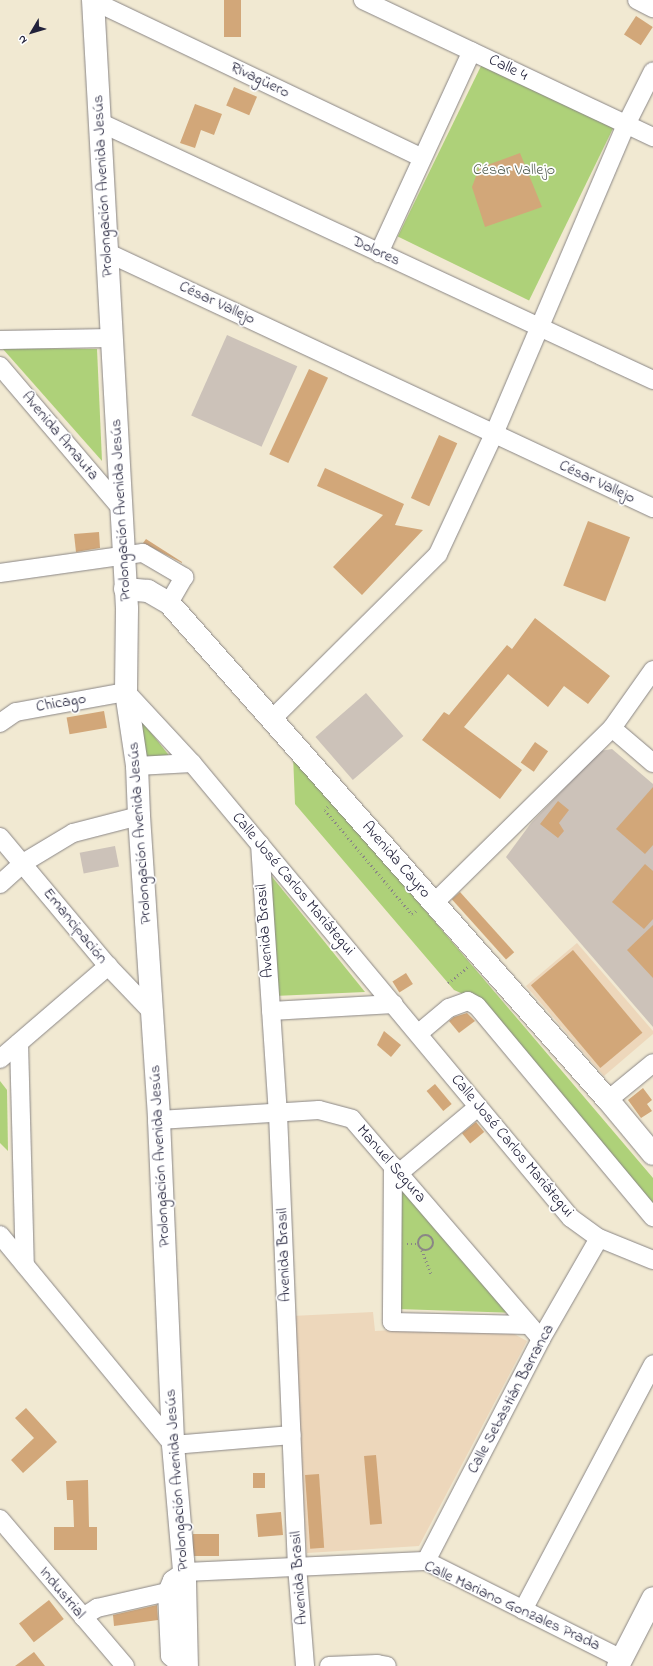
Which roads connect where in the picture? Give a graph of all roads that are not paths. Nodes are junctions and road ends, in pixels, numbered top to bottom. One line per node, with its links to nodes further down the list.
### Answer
1 (93, 0): 8 (main road, Prolongación Avenida Jesús)
2 (100, 0): 11 (street, Rivagüero)
3 (363, 0): 6 (street, Calle 4)
4 (637, 0): 5 (street)
5 (653, 8)
6 (472, 51): 9 (street, Calle 4); 11 (street)
7 (653, 71): 9 (street)
8 (99, 122): 12 (main road, Prolongación Avenida Jesús); 13 (street, Dolores)
9 (626, 125): 10 (street, Calle 4); 14 (street)
10 (653, 137)
11 (422, 158): 13 (street)
12 (106, 252): 15 (main road, Prolongación Avenida Jesús); 19 (street, César Vallejo)
13 (379, 253): 14 (street, Dolores)
14 (539, 327): 18 (street, Dolores); 19 (street)
15 (111, 338): 16 (street); 20 (main road, Prolongación Avenida Jesús)
16 (0, 340)
17 (0, 366): 20 (street, Avenida Amauta)
18 (653, 380)
19 (494, 434): 21 (street, César Vallejo); 28 (street)
20 (120, 507): 22 (main road, Prolongación Avenida Jesús)
21 (653, 508)
22 (123, 555): 23 (street); 24 (main road, Prolongación Avenida Jesús); 25 (street)
23 (1, 572)
24 (125, 589): 25 (main road, Avenida Cayro); 27 (main road, Prolongación Avenida Jesús)
25 (169, 603): 28 (main road, Avenida Cayro)
26 (653, 670): 30 (street)
27 (126, 692): 29 (street, Chicago); 31 (street, Calle José Carlos Mariátegui); 33 (main road, Prolongación Avenida Jesús)
28 (272, 719): 39 (main road, Avenida Cayro)
29 (0, 723)
30 (612, 728): 32 (street); 39 (street)
31 (192, 763): 33 (street); 36 (street, Calle José Carlos Mariátegui)
32 (653, 763)
33 (138, 766): 34 (main road, Prolongación Avenida Jesús)
34 (138, 816): 37 (street); 43 (main road, Prolongación Avenida Jesús)
35 (0, 837): 37 (street, Emancipación)
36 (260, 844): 41 (street, Calle José Carlos Mariátegui); 42 (street, Avenida Brasil)
37 (23, 863): 38 (street); 40 (street, Emancipación)
38 (0, 884)
39 (434, 903): 48 (main road, Avenida Cayro)
40 (108, 966): 43 (street, Emancipación); 45 (street)
41 (394, 1004): 42 (street); 44 (street, Calle José Carlos Mariátegui)
42 (271, 1011): 50 (street, Avenida Brasil)
43 (152, 1012): 51 (main road, Prolongación Avenida Jesús)
44 (419, 1033): 49 (street, Calle José Carlos Mariátegui); 54 (street)
45 (19, 1043): 46 (street); 58 (street)
46 (0, 1059)
47 (653, 1063): 48 (street)
48 (608, 1100): 52 (main road, Avenida Cayro)
49 (478, 1107): 53 (street); 56 (street, Calle José Carlos Mariátegui)
50 (278, 1114): 51 (street, Manuel Segura); 53 (street, Manuel Segura); 62 (street, Avenida Brasil)
51 (159, 1120): 63 (main road, Prolongación Avenida Jesús)
52 (653, 1154)
53 (396, 1169): 59 (street, Manuel Segura); 59 (street)
54 (653, 1217)
55 (0, 1235): 58 (street)
56 (599, 1238): 57 (street, Calle José Carlos Mariátegui); 60 (street, Calle Sebastián Barranca)
57 (653, 1260)
58 (24, 1265): 63 (street)
59 (529, 1325): 60 (street, Manuel Segura)
60 (541, 1339): 65 (street, Calle Sebastián Barranca)
61 (653, 1364): 70 (street)
62 (292, 1435): 63 (street); 66 (street, Avenida Brasil)
63 (173, 1445): 67 (main road, Prolongación Avenida Jesús)
64 (0, 1520): 71 (street, Industrial)
65 (426, 1561): 66 (street, Calle Mariano Gonzales Prada); 70 (street, Calle Mariano Gonzales Prada)
66 (297, 1566): 67 (street, Calle Mariano Gonzales Prada); 76 (street, Avenida Brasil)
67 (184, 1572): 68 (street); 75 (main road, Prolongación Avenida Jesús)
68 (167, 1592): 71 (street); 74 (street)
69 (653, 1598): 72 (main road)
70 (523, 1610): 72 (street, Calle Mariano Gonzales Prada)
71 (82, 1617): 73 (street, Industrial)
72 (620, 1662)
73 (125, 1666)
74 (182, 1666)
75 (187, 1666)
76 (306, 1666)
77 (329, 1666): 78 (street)
78 (387, 1666)

